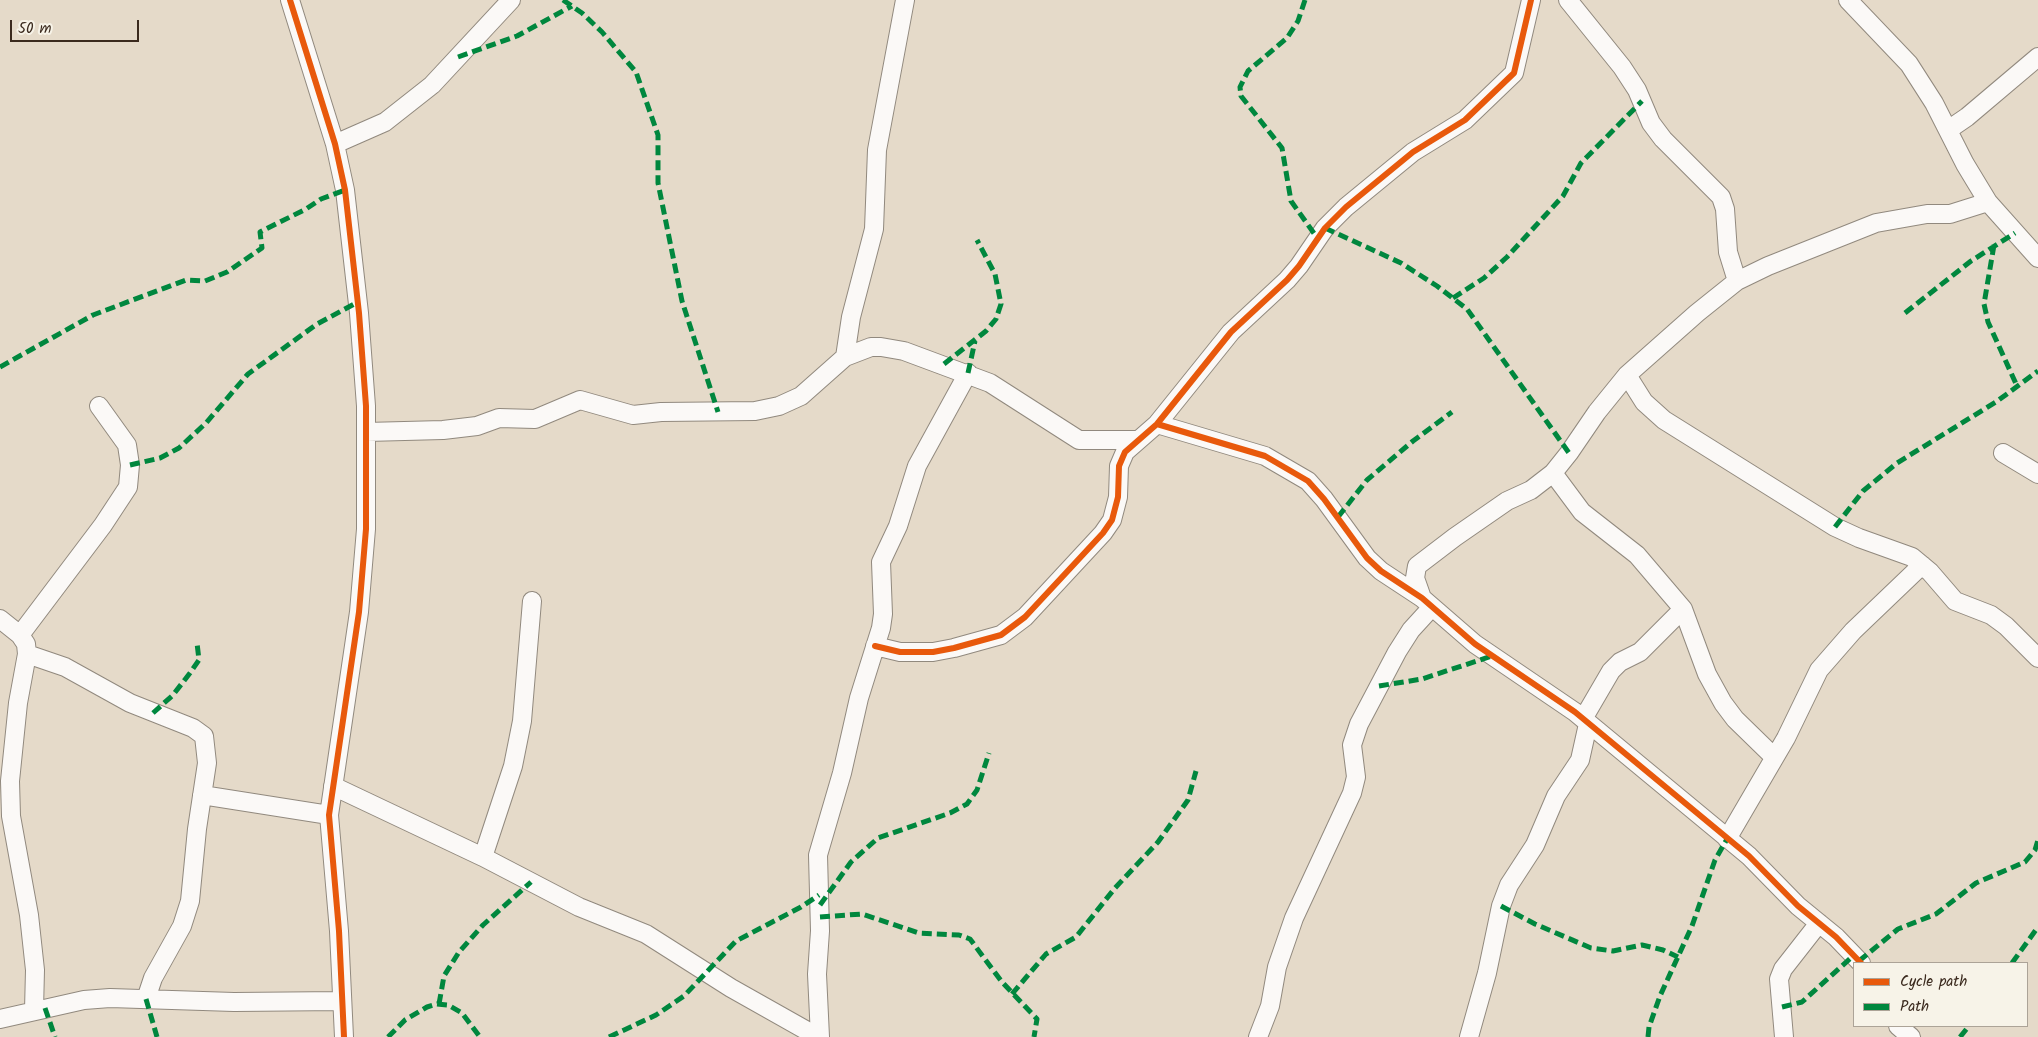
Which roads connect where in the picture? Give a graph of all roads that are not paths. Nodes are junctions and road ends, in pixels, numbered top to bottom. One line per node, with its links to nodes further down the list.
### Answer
1 (290, 0): 9 (street)
2 (511, 0): 9 (street)
3 (905, 0): 13 (street)
4 (1532, 0): 17 (street)
5 (1568, 0): 12 (street)
6 (1848, 0): 8 (street)
7 (2038, 57): 8 (street)
8 (1948, 130): 10 (street)
9 (335, 144): 18 (street)
10 (1988, 202): 11 (street); 12 (street)
11 (2038, 258)
12 (1737, 281): 15 (street)
13 (845, 356): 14 (street); 18 (street)
14 (968, 373): 19 (street); 29 (street)
15 (1628, 375): 21 (street); 23 (street)
16 (99, 406): 28 (street)
17 (1157, 424): 19 (street); 25 (street)
18 (366, 432): 34 (street)
19 (1136, 440): 29 (street)
20 (2003, 453): 22 (street)
21 (1553, 473): 25 (street); 26 (street)
22 (2038, 474)
23 (1922, 566): 31 (street); 33 (street)
24 (532, 601): 38 (street)
25 (1427, 603): 32 (street); 48 (street)
26 (1683, 608): 32 (street); 33 (street)
27 (0, 620): 28 (street)
28 (20, 635): 30 (street)
29 (875, 646): 47 (street)
30 (27, 654): 35 (street); 43 (street)
31 (2038, 658)
32 (1586, 722): 37 (street); 49 (street)
33 (1774, 757): 37 (street)
34 (333, 786): 36 (street); 38 (street)
35 (202, 795): 36 (street); 41 (street)
36 (329, 815): 42 (street)
37 (1727, 839): 39 (street)
38 (483, 857): 47 (street)
39 (1819, 924): 40 (street); 50 (street)
40 (1860, 962)
41 (146, 999): 42 (street); 43 (street)
42 (341, 1001): 46 (street)
43 (34, 1010): 44 (street)
44 (0, 1019)
45 (1899, 1027): 51 (street)
46 (344, 1037)
47 (819, 1037)
48 (1258, 1037)
49 (1468, 1037)
50 (1784, 1037)
51 (1910, 1037)

